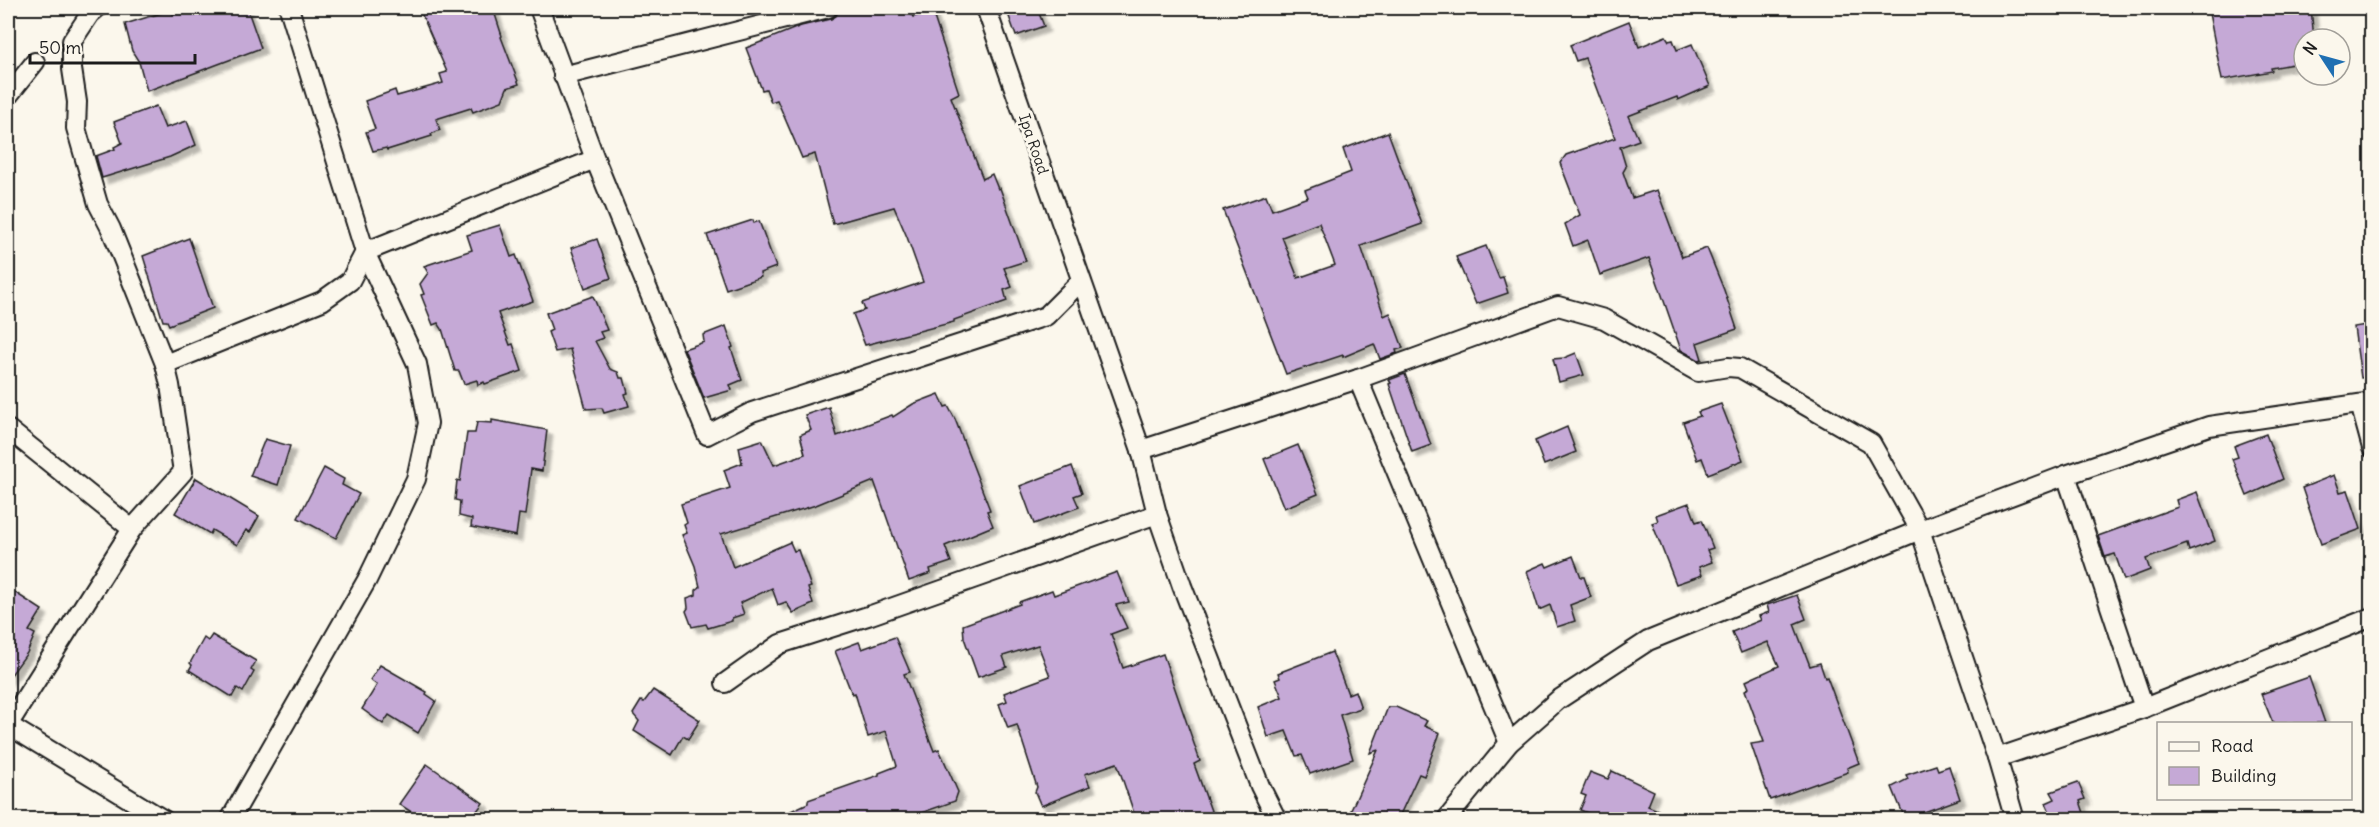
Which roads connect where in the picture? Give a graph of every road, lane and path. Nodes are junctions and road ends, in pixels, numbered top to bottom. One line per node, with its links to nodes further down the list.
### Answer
1 (97, 8): 12 (street)
2 (289, 8): 10 (street)
3 (539, 8): 7 (street)
4 (828, 8): 7 (street)
5 (986, 8): 11 (street, Ipa Road)
6 (35, 62): 8 (street)
7 (563, 76): 9 (street)
8 (8, 96)
9 (595, 159): 10 (street); 11 (street)
10 (365, 252): 12 (street); 29 (street)
11 (1081, 281): 17 (street, Ipa Road)
12 (165, 364): 20 (street)
13 (1358, 379): 17 (street); 21 (street); 26 (street)
14 (2366, 403): 16 (street); 18 (street)
15 (8, 429): 20 (street)
16 (2372, 448)
17 (1142, 450): 19 (street, Ipa Road)
18 (2066, 475): 21 (street); 24 (street)
19 (1157, 514): 23 (street); 30 (street, Ipa Road)
20 (132, 529): 25 (street)
21 (1920, 530): 26 (street); 27 (street)
22 (2372, 617): 24 (street)
23 (725, 683)
24 (2144, 708): 27 (street)
25 (8, 725): 28 (street)
26 (1509, 743): 31 (street)
27 (1997, 758): 32 (street)
28 (164, 819)
29 (230, 819)
30 (1277, 819)
31 (1446, 819)
32 (2015, 819)

